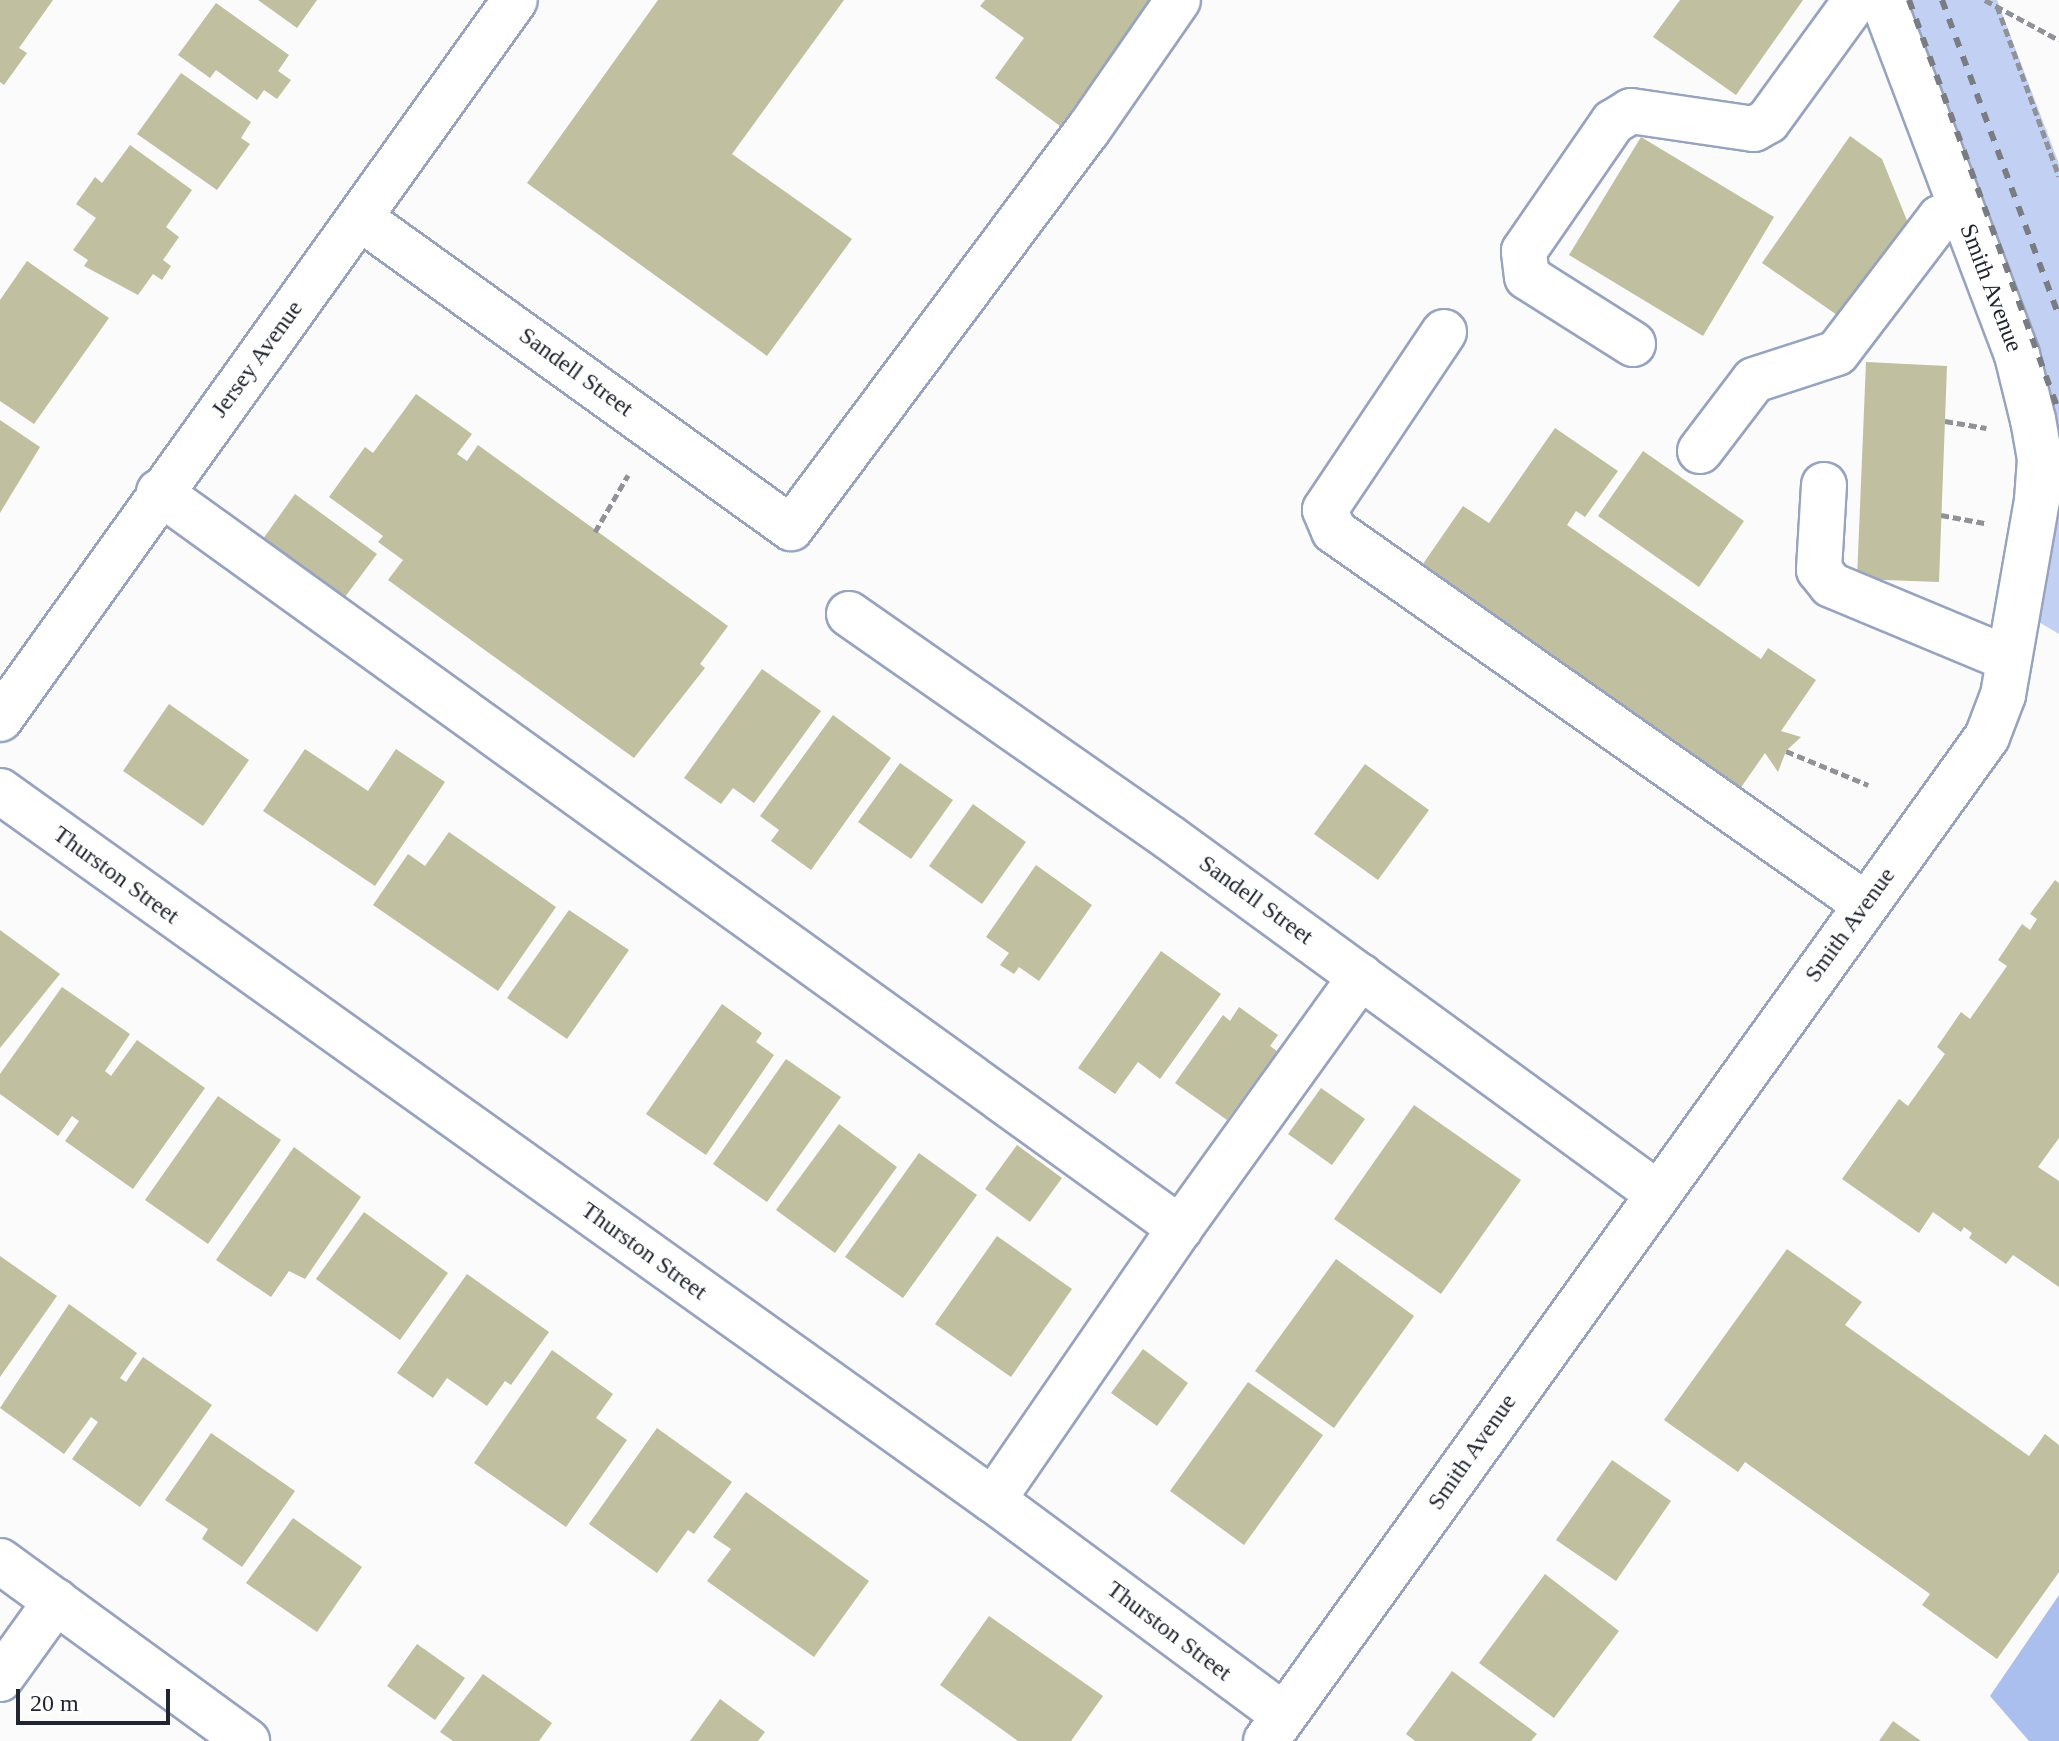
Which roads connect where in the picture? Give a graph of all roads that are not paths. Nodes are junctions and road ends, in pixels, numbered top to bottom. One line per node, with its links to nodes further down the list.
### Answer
1 (515, 0): 6 (street, Jersey Avenue)
2 (1178, 0): 6 (street, Sandell Street)
3 (1856, 0): 8 (street)
4 (1883, 0): 5 (street, Smith Avenue)
5 (1962, 211): 9 (street); 13 (street, Smith Avenue)
6 (360, 218): 11 (street, Jersey Avenue)
7 (1444, 332): 16 (street)
8 (1633, 344)
9 (1700, 451)
10 (1824, 485): 13 (street)
11 (159, 492): 14 (street, Jersey Avenue); 19 (street)
12 (849, 614): 17 (street, Sandell Street)
13 (2005, 676): 16 (street, Smith Avenue)
14 (0, 719)
15 (0, 791): 20 (street, Thurston Street)
16 (1865, 904): 18 (street, Smith Avenue)
17 (1361, 976): 18 (street, Sandell Street); 19 (street)
18 (1657, 1193): 24 (street, Smith Avenue)
19 (1180, 1228): 20 (street)
20 (993, 1500): 24 (street, Thurston Street)
21 (0, 1561): 22 (street)
22 (56, 1601): 23 (street); 25 (street)
23 (0, 1679)
24 (1275, 1728)
25 (247, 1741)

